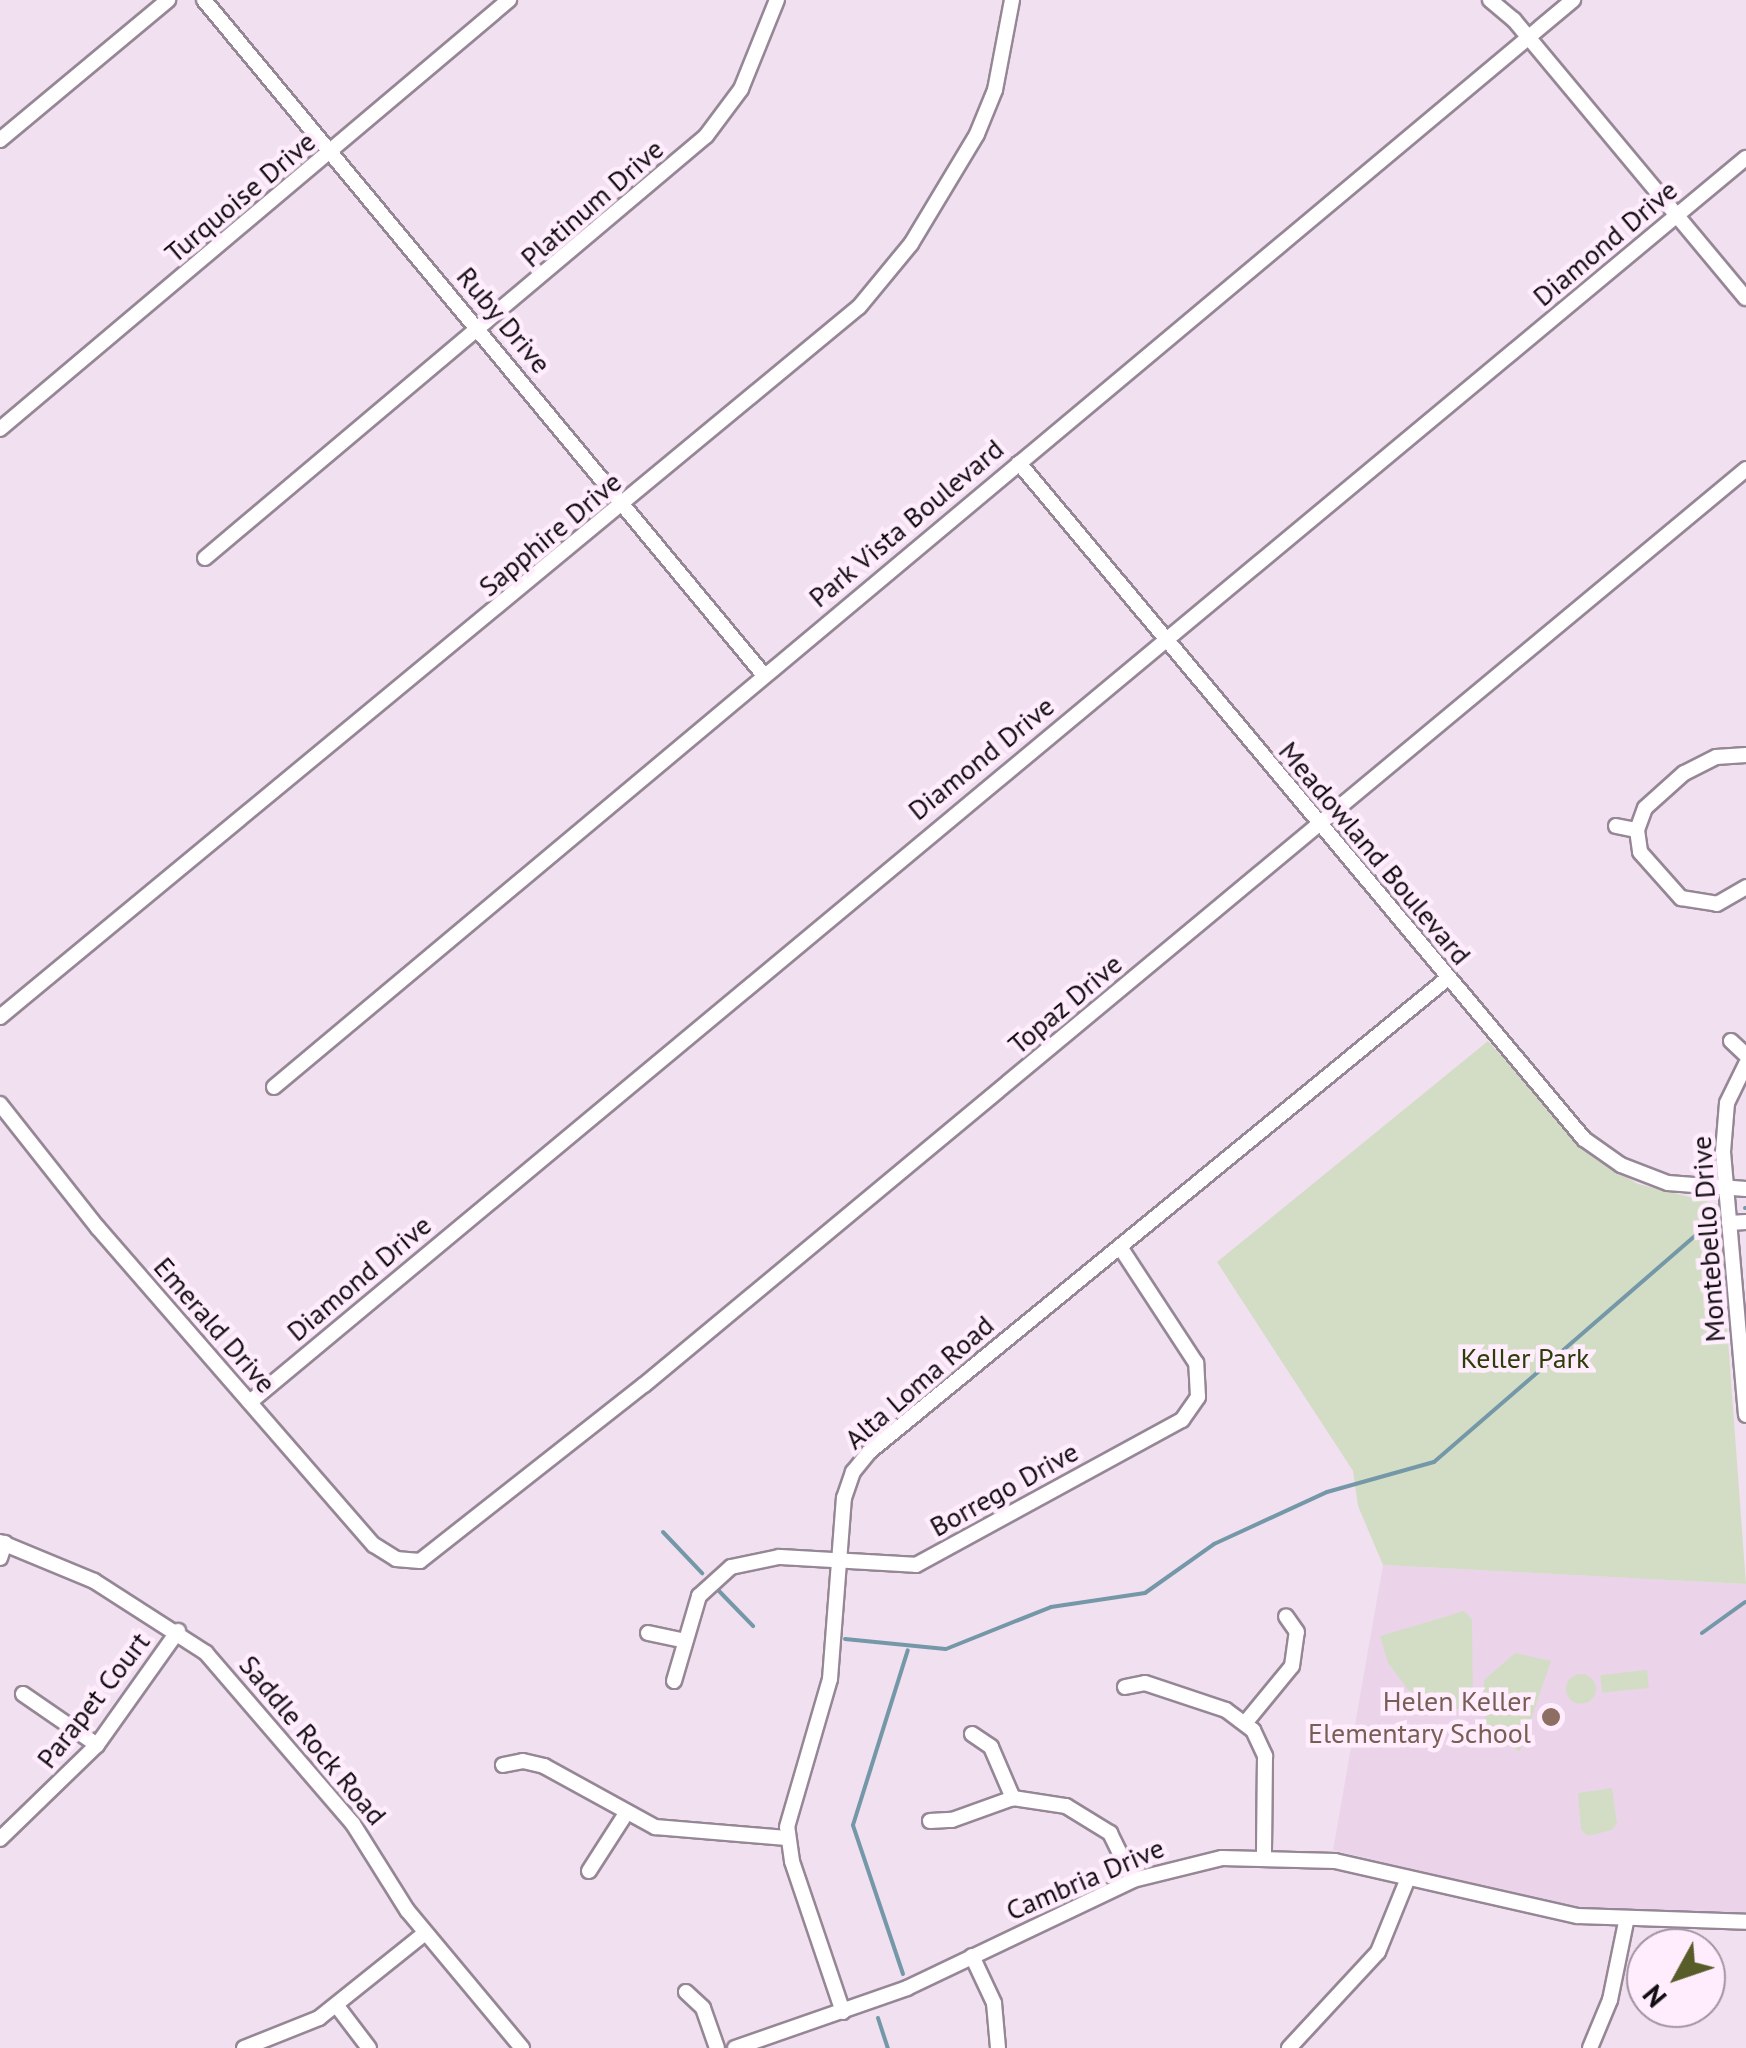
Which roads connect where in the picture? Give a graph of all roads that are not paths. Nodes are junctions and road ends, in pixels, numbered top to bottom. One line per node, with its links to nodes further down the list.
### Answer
1 (168, 0): 9 (street)
2 (204, 0): 10 (street, Ruby Drive)
3 (510, 0): 10 (street, Turquoise Drive)
4 (778, 0): 14 (street, Platinum Drive)
5 (1012, 0): 18 (street, Sapphire Drive)
6 (1490, 0): 8 (street)
7 (1573, 0): 8 (street, Park Vista Boulevard)
8 (1528, 38): 12 (street); 16 (street, Park Vista Boulevard)
9 (0, 140)
10 (333, 154): 14 (street, Ruby Drive); 15 (street, Turquoise Drive)
11 (1746, 158): 12 (street, Diamond Drive)
12 (1678, 215): 13 (street); 20 (street, Diamond Drive)
13 (1746, 298)
14 (482, 331): 18 (street, Ruby Drive); 19 (street, Platinum Drive)
15 (0, 429)
16 (1018, 463): 20 (street, Meadowland Boulevard); 21 (street, Park Vista Boulevard)
17 (1746, 469): 24 (street, Topaz Drive)
18 (624, 505): 21 (street, Ruby Drive); 29 (street, Sapphire Drive)
19 (206, 558)
20 (1166, 641): 24 (street, Meadowland Boulevard); 40 (street, Diamond Drive)
21 (762, 674): 33 (street, Park Vista Boulevard)
22 (1742, 736): 23 (street)
23 (1744, 755): 26 (street)
24 (1319, 824): 28 (street, Meadowland Boulevard); 44 (street, Topaz Drive)
25 (1616, 826): 26 (street)
26 (1636, 830): 27 (street)
27 (1746, 887)
28 (1448, 978): 36 (street, Meadowland Boulevard); 39 (street, Alta Loma Road)
29 (0, 1017)
30 (1730, 1041): 31 (street)
31 (1746, 1055)
32 (1746, 1064): 36 (street, Montebello Drive)
33 (274, 1087)
34 (0, 1104): 40 (street, Emerald Drive)
35 (1746, 1188): 36 (street, Meadowland Boulevard)
36 (1726, 1190): 38 (street, Montebello Drive)
37 (1746, 1222): 38 (street)
38 (1729, 1223): 41 (street, Montebello Drive)
39 (1120, 1246): 43 (street, Alta Loma Road); 43 (street, Borrego Drive)
40 (250, 1402): 44 (street, Emerald Drive)
41 (1746, 1415)
42 (2, 1548): 46 (street, Saddle Rock Road)
43 (839, 1559): 48 (street, Borrego Drive); 59 (street, Alta Loma Road)
44 (407, 1562)
45 (1286, 1616): 52 (street)
46 (178, 1631): 54 (street, Parapet Court); 67 (street, Saddle Rock Road)
47 (648, 1632): 48 (street)
48 (682, 1640): 49 (street, Borrego Drive)
49 (674, 1682)
50 (1124, 1687): 52 (street)
51 (22, 1694): 54 (street)
52 (1246, 1722): 61 (street)
53 (972, 1734): 56 (street)
54 (96, 1746): 60 (street, Parapet Court)
55 (502, 1766): 57 (street)
56 (1013, 1798): 58 (street); 64 (street)
57 (626, 1815): 59 (street); 62 (street)
58 (930, 1821)
59 (787, 1838): 71 (street)
60 (0, 1839)
61 (1264, 1855): 63 (street, Cambria Drive); 64 (street, Cambria Drive)
62 (589, 1871)
63 (1408, 1878): 65 (street, Cambria Drive); 79 (street)
64 (1133, 1880): 68 (street, Cambria Drive)
65 (1626, 1922): 66 (street, Cambria Drive); 80 (street)
66 (1746, 1922)
67 (425, 1933): 70 (street); 75 (street, Saddle Rock Road)
68 (972, 1956): 71 (street, Cambria Drive); 78 (street)
69 (686, 1992): 76 (street)
70 (336, 2006): 73 (street); 74 (street)
71 (844, 2012): 72 (street, Cambria Drive)
72 (757, 2044): 77 (street, Cambria Drive)
73 (244, 2048)
74 (368, 2048)
75 (522, 2048)
76 (717, 2048)
77 (735, 2048)
78 (998, 2048)
79 (1288, 2048)
80 (1590, 2048)

